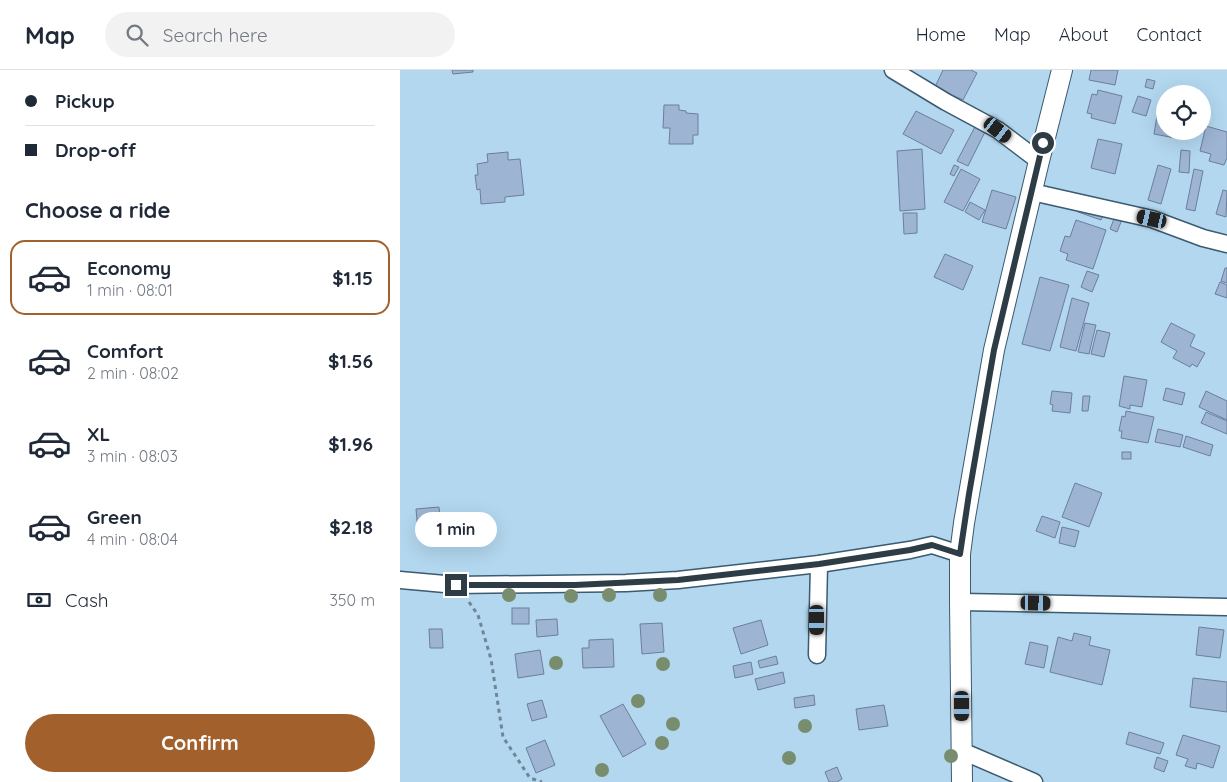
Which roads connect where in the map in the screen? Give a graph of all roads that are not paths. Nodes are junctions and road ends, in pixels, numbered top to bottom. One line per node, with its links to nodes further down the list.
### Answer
1 (893, 70): 3 (street)
2 (1062, 70): 3 (street)
3 (1039, 161): 4 (street)
4 (1032, 192): 5 (street); 6 (street)
5 (1227, 244)
6 (960, 554): 7 (street); 9 (street)
7 (819, 564): 8 (street); 11 (street)
8 (400, 580)
9 (960, 602): 10 (street); 12 (street)
10 (1227, 607)
11 (817, 655)
12 (962, 751): 13 (street); 14 (street)
13 (962, 782)
14 (1034, 782)

